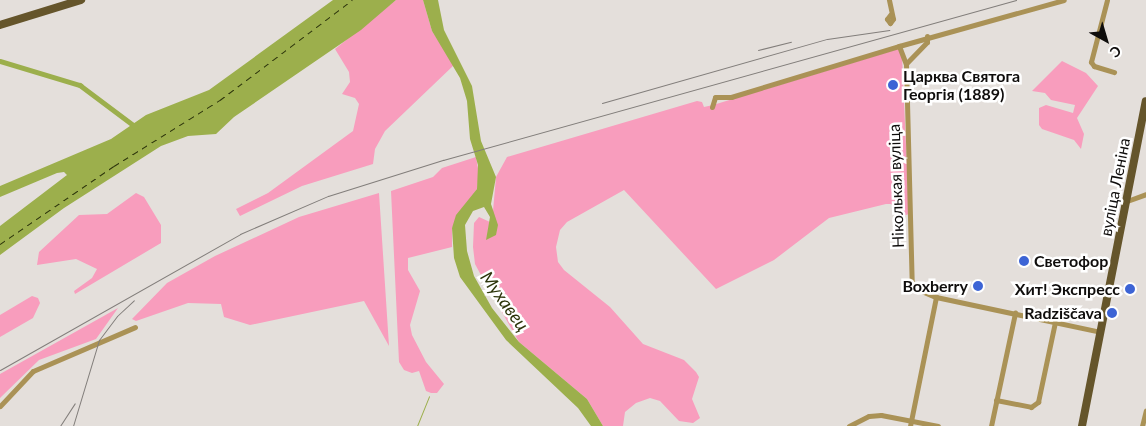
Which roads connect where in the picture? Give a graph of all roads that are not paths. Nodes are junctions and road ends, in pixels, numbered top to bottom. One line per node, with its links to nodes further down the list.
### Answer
1 (81, 0): 5 (main road)
2 (889, 0): 6 (street)
3 (1064, 0): 8 (street)
4 (1108, 0): 11 (street)
5 (62, 3): 7 (main road)
6 (890, 15)
7 (0, 25)
8 (927, 36): 9 (street); 10 (street)
9 (899, 46): 10 (street, Ніколькая вуліца); 13 (street)
10 (906, 64): 16 (street, Ніколькая вуліца)
11 (1114, 72)
12 (1146, 101): 15 (main road, вуліца Леніна)
13 (712, 107)
14 (1146, 194): 15 (street)
15 (1126, 201): 20 (main road, вуліца Леніна)
16 (936, 297): 17 (street, Ніколькая вуліца); 24 (street)
17 (1014, 313): 18 (street, Ніколькая вуліца); 21 (street)
18 (1055, 322): 20 (street, Ніколькая вуліца); 21 (street)
19 (135, 327): 22 (street)
20 (1100, 332): 28 (main road, вуліца Леніна)
21 (996, 400): 27 (street)
22 (0, 406)
23 (1146, 410): 29 (street)
24 (910, 423): 25 (street); 26 (street)
25 (849, 426)
26 (938, 426)
27 (991, 426)
28 (1082, 426)
29 (1142, 426)

